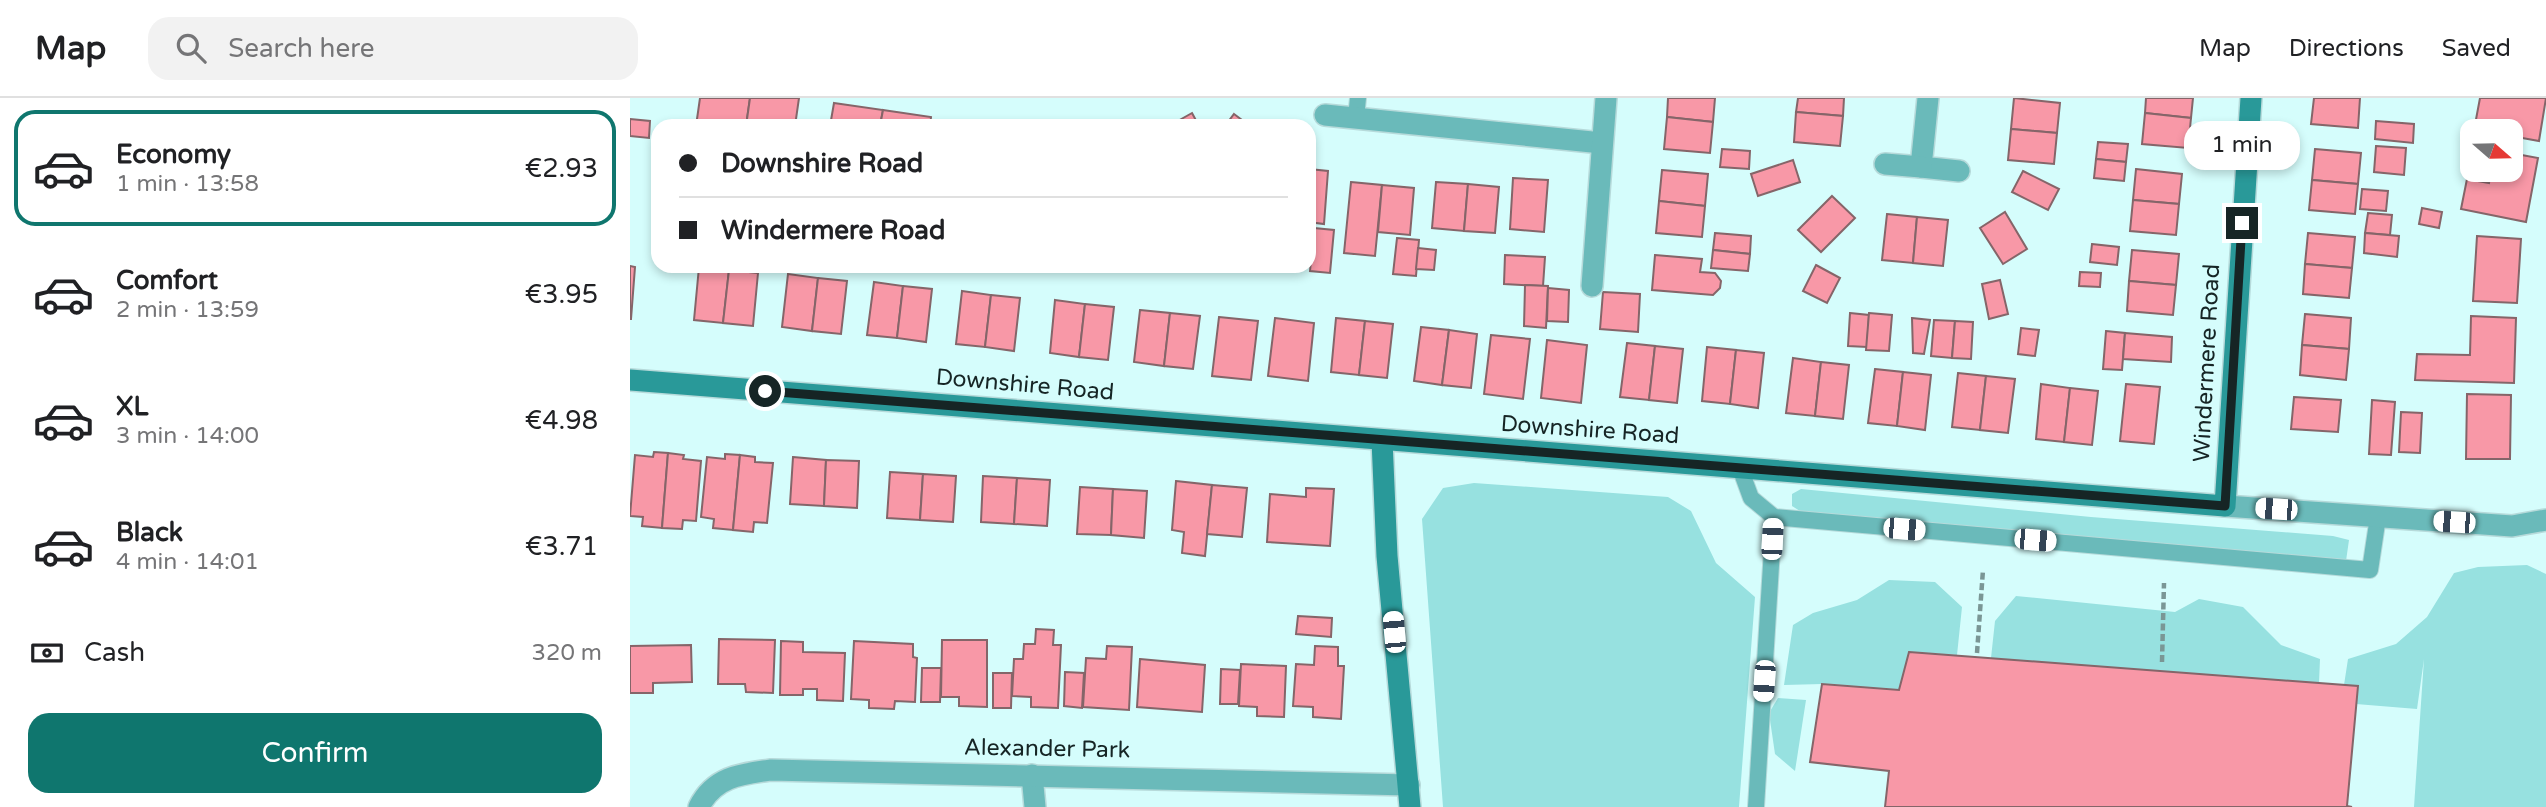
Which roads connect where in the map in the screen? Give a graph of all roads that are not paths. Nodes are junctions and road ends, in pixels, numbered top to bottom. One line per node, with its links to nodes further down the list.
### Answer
1 (1606, 98): 6 (street)
2 (1928, 98): 8 (street)
3 (2251, 98): 14 (street, Windermere Road)
4 (1357, 108): 5 (street); 6 (street)
5 (1325, 115)
6 (1602, 143): 10 (street)
7 (1885, 164): 8 (street)
8 (1922, 167): 9 (street)
9 (1959, 171)
10 (1592, 286)
11 (630, 380): 12 (street, Downshire Road)
12 (1382, 440): 13 (street, Downshire Road); 19 (street)
13 (1740, 468): 14 (street, Downshire Road); 15 (lane)
14 (2225, 506): 16 (street, Downshire Road)
15 (1774, 517): 16 (lane); 23 (lane)
16 (2378, 517): 17 (street, Downshire Road)
17 (2546, 520)
18 (1032, 775): 19 (street, Alexander Park); 20 (street, Alexander Park); 21 (street)
19 (1409, 785): 22 (street)
20 (699, 807)
21 (1035, 807)
22 (1410, 807)
23 (1756, 807)

